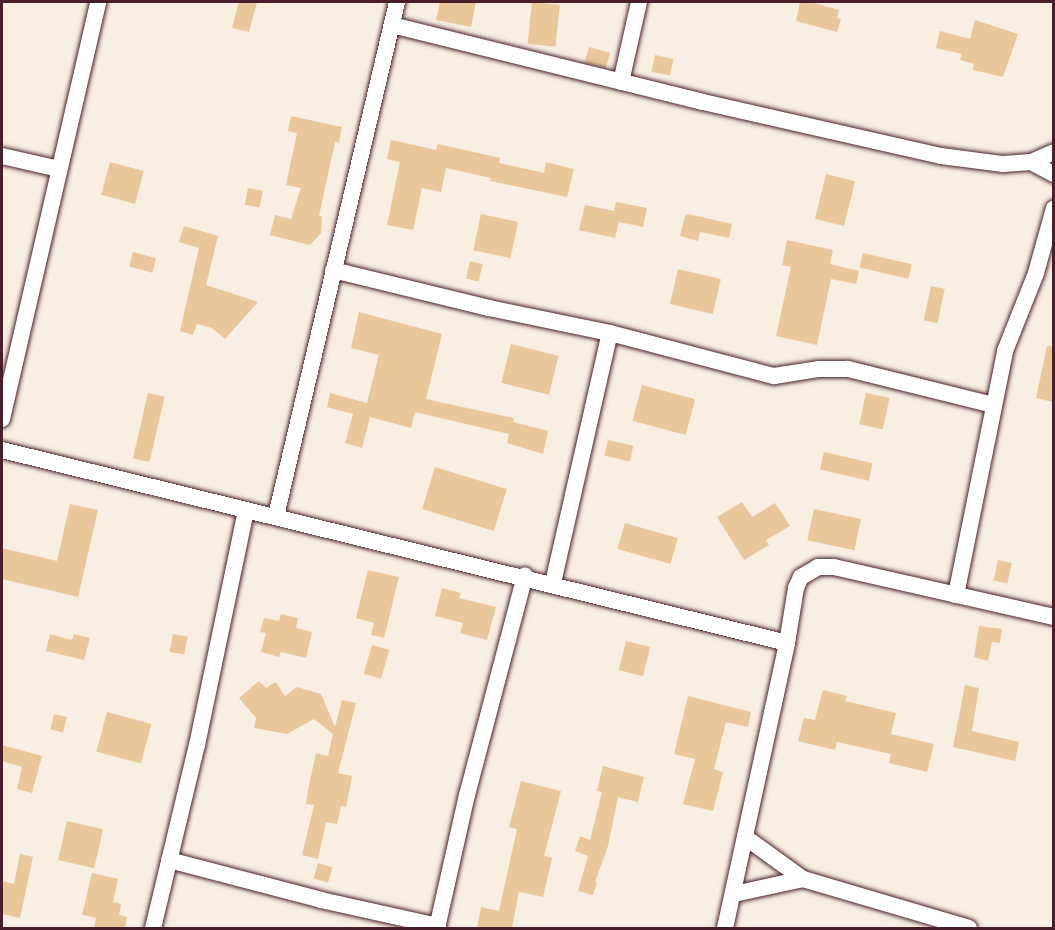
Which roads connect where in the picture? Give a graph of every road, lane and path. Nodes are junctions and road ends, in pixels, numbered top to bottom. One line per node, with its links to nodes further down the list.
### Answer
1 (98, 2): 9 (street)
2 (397, 2): 4 (street)
3 (639, 2): 5 (street)
4 (392, 25): 5 (street); 12 (street)
5 (621, 82): 8 (street)
6 (1053, 152): 8 (street)
7 (2, 156): 9 (street)
8 (1031, 162): 10 (street)
9 (59, 169): 15 (street)
10 (1053, 174)
11 (1053, 208): 14 (street)
12 (333, 270): 13 (street); 18 (street)
13 (610, 333): 14 (street); 20 (street)
14 (994, 405): 21 (street)
15 (2, 419)
16 (2, 450): 17 (street)
17 (246, 510): 18 (street); 25 (street)
18 (276, 516): 19 (street)
19 (525, 576): 20 (street); 28 (street)
20 (553, 583): 23 (street)
21 (956, 595): 22 (street); 23 (street)
22 (1053, 617)
23 (787, 643): 24 (street)
24 (745, 837): 26 (street); 27 (street)
25 (169, 860): 28 (street); 29 (street)
26 (803, 879): 27 (street); 31 (street)
27 (734, 894): 30 (street)
28 (437, 927)
29 (153, 928)
30 (725, 928)
31 (969, 928)

